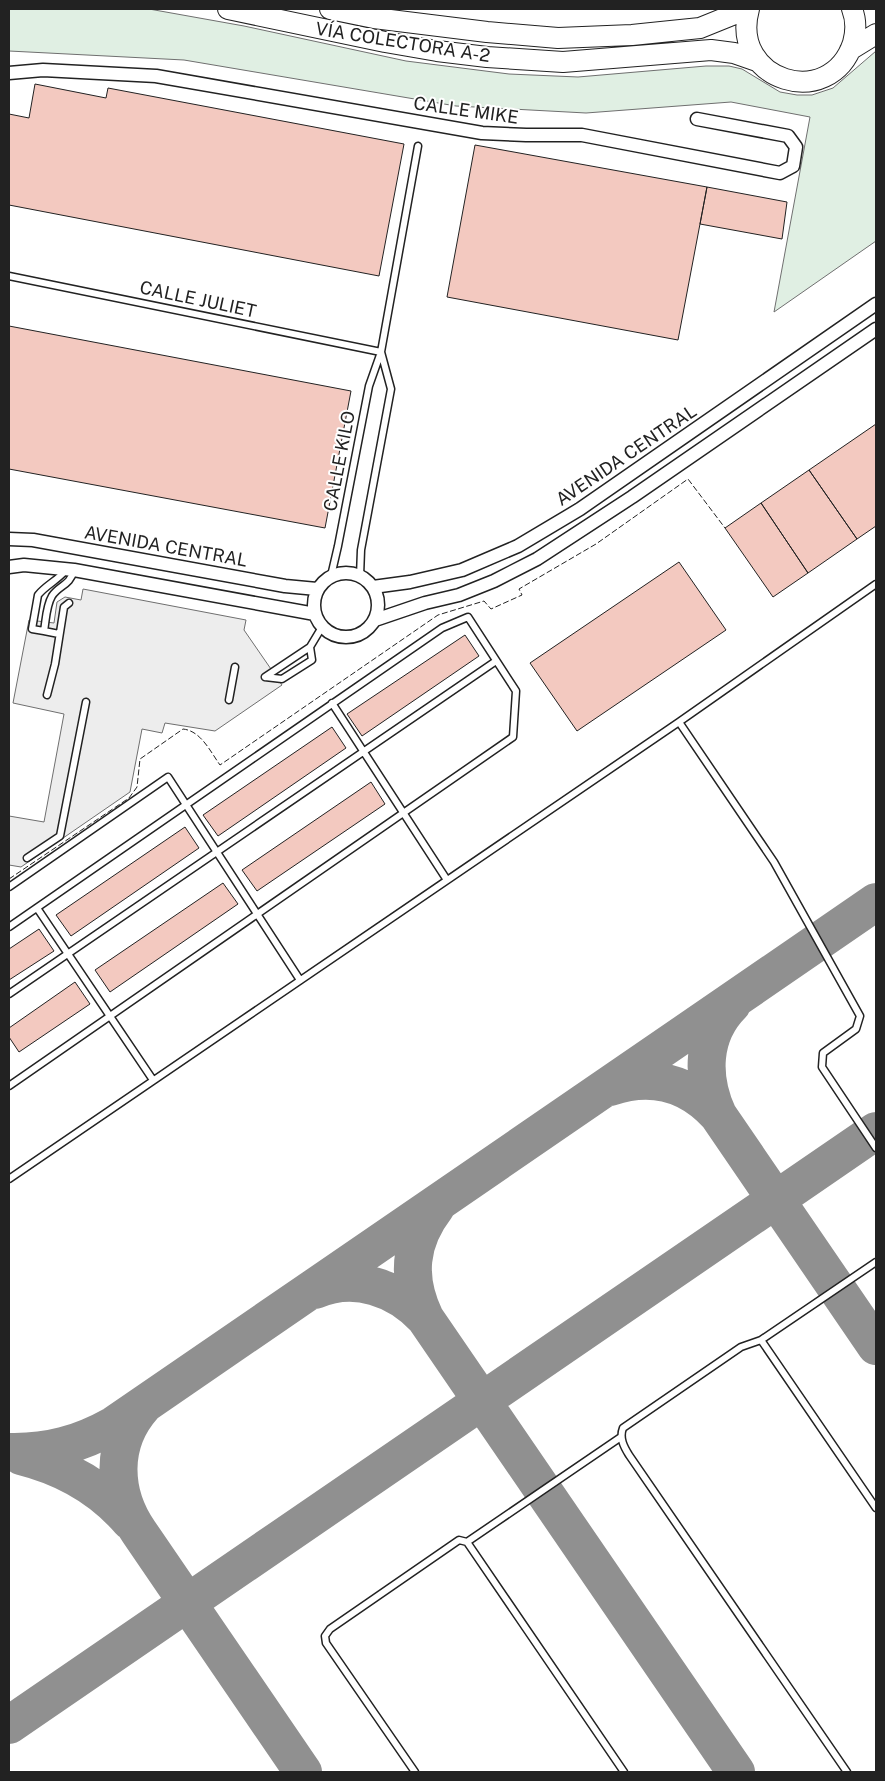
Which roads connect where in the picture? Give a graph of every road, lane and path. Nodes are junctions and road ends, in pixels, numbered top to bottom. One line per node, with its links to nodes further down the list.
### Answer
1 (228, 9): 7 (main road, VÍA COLECTORA A-2)
2 (330, 9): 3 (main road)
3 (748, 9): 7 (main road)
4 (852, 9): 6 (main road)
5 (876, 34): 6 (main road)
6 (850, 50): 7 (main road)
7 (757, 61)
8 (9, 73): 9 (street, CALLE MIKE)
9 (697, 119)
10 (418, 146): 14 (lane, CALLE KILO)
11 (9, 276): 14 (lane, CALLE JULIET)
12 (876, 304): 21 (street, AVENIDA CENTRAL)
13 (876, 329): 25 (street)
14 (381, 352): 18 (lane, CALLE KILO); 19 (lane, CALLE KILO)
15 (9, 539): 22 (street, AVENIDA CENTRAL)
16 (9, 567): 17 (street)
17 (71, 569): 24 (street); 27 (lane); 27 (lane)
18 (331, 576): 19 (street); 22 (street)
19 (360, 576): 21 (street)
20 (876, 584): 36 (lane)
21 (373, 587): 25 (street)
22 (318, 589): 24 (street)
23 (68, 603): 28 (lane)
24 (315, 614): 26 (street)
25 (374, 620): 26 (street)
26 (322, 627): 29 (lane)
27 (44, 631): 28 (lane)
28 (60, 634): 32 (lane)
29 (310, 647): 29 (lane)
30 (496, 661): 35 (lane); 37 (lane); 39 (lane)
31 (235, 667): 33 (lane)
32 (47, 695)
33 (229, 700)
34 (86, 702): 41 (lane)
35 (332, 704): 37 (lane); 38 (lane)
36 (679, 722): 42 (lane); 53 (lane)
37 (363, 752): 39 (lane); 40 (lane)
38 (186, 805): 40 (lane); 43 (lane); 44 (lane)
39 (403, 814): 42 (lane); 45 (lane)
40 (217, 852): 45 (lane); 47 (lane)
41 (27, 858)
42 (447, 880): 48 (lane)
43 (9, 887)
44 (37, 908): 46 (lane); 47 (lane)
45 (257, 914): 48 (lane); 50 (lane)
46 (9, 927)
47 (68, 954): 49 (lane); 50 (lane)
48 (300, 980): 51 (lane)
49 (9, 994)
50 (109, 1016): 51 (lane); 52 (lane)
51 (153, 1080): 54 (lane)
52 (9, 1086)
53 (876, 1148)
54 (9, 1179)
55 (876, 1262): 56 (lane)
56 (761, 1340): 57 (lane); 58 (lane)
57 (621, 1437): 59 (lane); 62 (lane)
58 (876, 1508)
59 (467, 1542): 60 (lane); 61 (lane)
60 (415, 1772)
61 (624, 1772)
62 (847, 1772)

